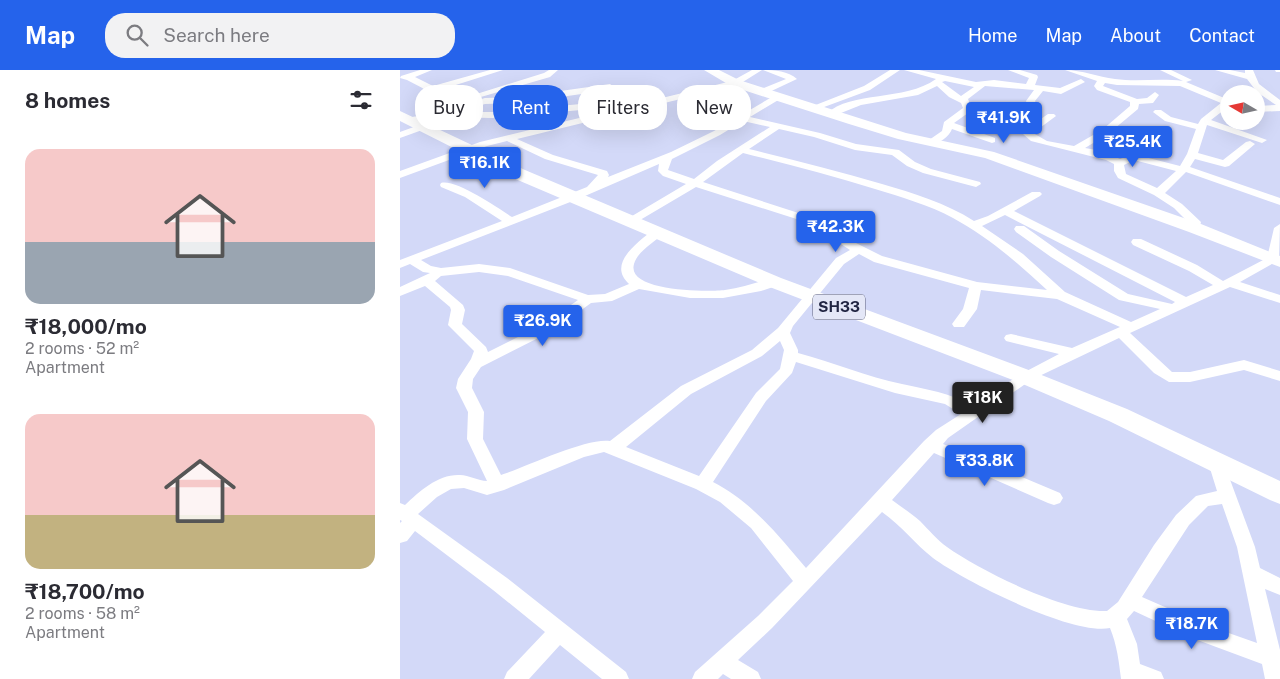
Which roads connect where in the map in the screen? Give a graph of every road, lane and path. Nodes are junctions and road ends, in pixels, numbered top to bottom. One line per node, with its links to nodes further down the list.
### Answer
1 (428, 70): 16 (street)
2 (466, 70): 15 (street)
3 (499, 70): 15 (street)
4 (554, 70): 25 (street)
5 (710, 70): 20 (street)
6 (758, 70): 20 (street)
7 (767, 70): 31 (street)
8 (896, 70): 41 (street)
9 (908, 70): 18 (street)
10 (1015, 70): 21 (street); 28 (street)
11 (1069, 70): 17 (street)
12 (1164, 70): 27 (street)
13 (1219, 70): 14 (street)
14 (1250, 74): 39 (street)
15 (475, 76): 24 (street); 26 (street)
16 (404, 78): 23 (street)
17 (1103, 79): 27 (street); 38 (street)
18 (941, 80): 22 (street); 34 (street); 47 (street)
19 (1081, 82): 29 (street)
20 (735, 83): 31 (street); 36 (street)
21 (998, 83): 22 (street); 28 (street)
22 (979, 84): 34 (street)
23 (421, 85)
24 (448, 85)
25 (513, 85)
26 (493, 86)
27 (1191, 86): 35 (street)
28 (1029, 88): 29 (street)
29 (1040, 89): 54 (street)
30 (578, 91): 37 (street)
31 (762, 92): 33 (street)
32 (1155, 95): 38 (street)
33 (777, 97): 41 (street); 46 (street)
34 (962, 99): 43 (street)
35 (1220, 99)
36 (667, 100)
37 (483, 101)
38 (1136, 102): 65 (street)
39 (1280, 104)
40 (578, 107): 48 (street)
41 (813, 108): 47 (street)
42 (1220, 108): 55 (street)
43 (967, 110): 50 (street); 56 (street)
44 (1172, 110): 55 (street)
45 (1158, 112): 55 (street)
46 (751, 113)
47 (830, 114): 62 (street)
48 (483, 115)
49 (1051, 116): 65 (street)
50 (1004, 119)
51 (751, 120): 57 (street)
52 (578, 121): 59 (street)
53 (413, 122): 64 (main road, SH33)
54 (1024, 122)
55 (1204, 123): 61 (street); 67 (street)
56 (947, 124): 60 (street); 62 (street)
57 (778, 126): 66 (street); 73 (street)
58 (722, 130): 68 (street)
59 (508, 138): 64 (street); 76 (street)
60 (992, 140)
61 (1262, 140)
62 (932, 142): 83 (street)
63 (1250, 144): 67 (street)
64 (467, 149): 71 (street); 76 (main road, SH33)
65 (1075, 149): 69 (street)
66 (741, 150): 72 (street); 82 (street)
67 (1192, 155): 70 (street)
68 (668, 157): 72 (street); 76 (street)
69 (1119, 163): 70 (street); 75 (street)
70 (1184, 169): 75 (street); 78 (street)
71 (400, 176)
72 (697, 182): 81 (street); 87 (street)
73 (976, 184)
74 (445, 185): 80 (street)
75 (1158, 192): 83 (street)
76 (581, 194): 80 (street); 81 (main road, SH33)
77 (1036, 194): 79 (street)
78 (1280, 202)
79 (1002, 213): 82 (street); 101 (street); 101 (street)
80 (511, 221): 89 (street)
81 (631, 221): 85 (main road, SH33)
82 (973, 225): 97 (street)
83 (1195, 228): 88 (street)
84 (1280, 228): 88 (street)
85 (657, 233): 92 (main road, SH33); 93 (street)
86 (1137, 242): 94 (street)
87 (858, 250): 95 (street); 98 (street)
88 (1277, 254): 94 (street)
89 (406, 262): 90 (street)
90 (441, 272): 91 (street); 99 (street)
91 (426, 280): 96 (street); 108 (street)
92 (774, 282): 93 (street); 98 (main road, SH33)
93 (638, 285): 99 (street)
94 (1226, 285): 100 (street); 101 (street)
95 (976, 286): 97 (street); 102 (street)
96 (400, 292)
97 (1060, 295): 103 (street)
98 (811, 297): 104 (street); 110 (main road, SH33)
99 (587, 299): 108 (street)
100 (1280, 299)
101 (1179, 305): 103 (street)
102 (959, 324)
103 (1125, 328): 106 (street); 109 (street)
104 (785, 329): 107 (street); 113 (street)
105 (1011, 338): 106 (street)
106 (1073, 352): 110 (street)
107 (790, 356): 111 (street); 115 (street)
108 (477, 363): 116 (street)
109 (1280, 376)
110 (1026, 377): 111 (street); 114 (main road, SH33)
111 (972, 413): 112 (street)
112 (930, 445): 119 (street); 120 (street)
113 (612, 448): 115 (street); 116 (street)
114 (1216, 462): 117 (main road, SH33); 118 (street)
115 (702, 484): 124 (street)
116 (498, 485): 121 (street)
117 (1280, 492)
118 (1228, 497): 123 (street); 126 (street)
119 (1054, 498)
120 (880, 501): 124 (street); 127 (street)
121 (407, 514): 122 (street); 128 (street)
122 (400, 536)
123 (1251, 572): 125 (street); 129 (street)
124 (805, 581): 130 (street)
125 (1280, 587)
126 (1130, 600): 127 (street); 129 (street)
127 (1116, 617): 131 (street)
128 (559, 632): 132 (street); 133 (street)
129 (1271, 657): 137 (street)
130 (722, 662): 134 (street); 135 (street)
131 (1131, 674): 136 (street)
132 (515, 679)
133 (618, 679)
134 (703, 679)
135 (750, 679)
136 (1153, 679)
137 (1276, 679)

